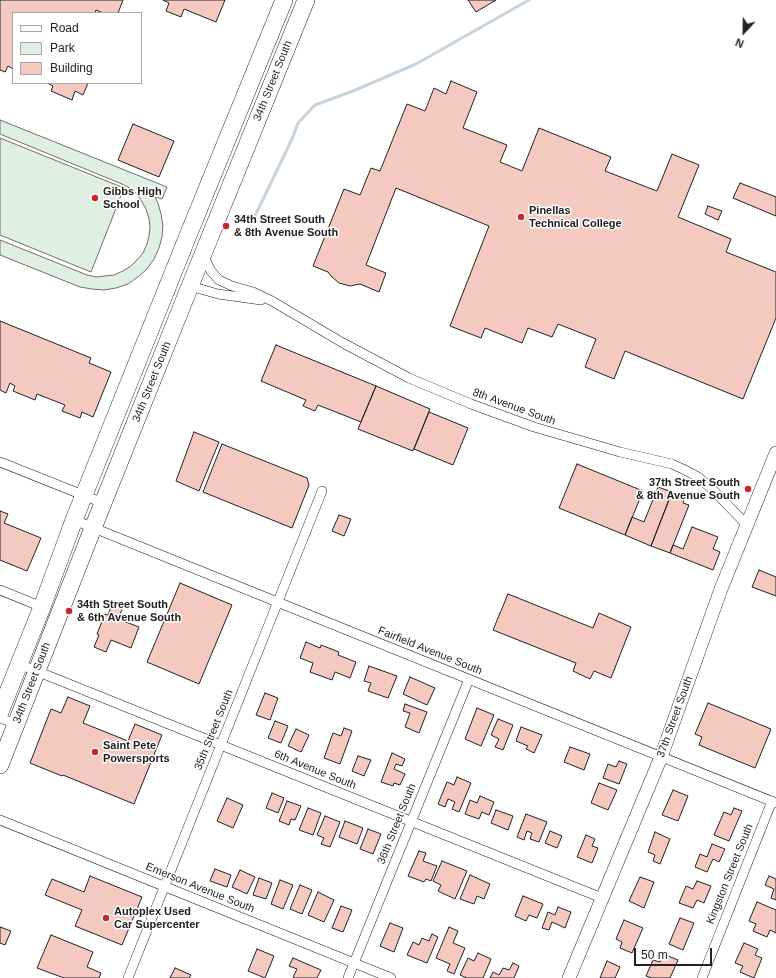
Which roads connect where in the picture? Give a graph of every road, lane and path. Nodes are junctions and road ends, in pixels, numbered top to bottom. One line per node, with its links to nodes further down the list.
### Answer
1 (284, 0): 3 (highway, 34th Street South)
2 (306, 0): 4 (highway, 34th Street South)
3 (187, 238): 5 (highway); 10 (highway, 34th Street South)
4 (203, 255): 5 (highway, 34th Street South); 6 (street, 8th Avenue South)
5 (190, 286): 6 (street, 8th Avenue South); 11 (highway, 34th Street South)
6 (272, 301): 13 (street, 8th Avenue South)
7 (776, 453): 13 (street, 37th Street South)
8 (0, 462): 10 (street)
9 (322, 491): 16 (street, 35th Street South)
10 (84, 495): 11 (street); 12 (highway, 34th Street South)
11 (103, 503): 14 (highway, 34th Street South)
12 (74, 520): 14 (street, Fairfield Avenue South); 17 (highway, 34th Street South)
13 (747, 525): 25 (street, 37th Street South)
14 (93, 528): 16 (street, Fairfield Avenue South); 19 (highway, 34th Street South)
15 (0, 590): 17 (street)
16 (278, 602): 20 (street, Fairfield Avenue South); 24 (street, 35th Street South)
17 (42, 607): 18 (highway, 34th Street South)
18 (19, 664): 19 (street, 6th Avenue South); 21 (highway, 34th Street South)
19 (37, 671): 23 (highway, 34th Street South); 24 (street, 6th Avenue South)
20 (469, 680): 25 (street, Fairfield Avenue South); 29 (street, 36th Street South)
21 (0, 712)
22 (0, 718): 23 (street)
23 (16, 724): 26 (highway, 34th Street South)
24 (221, 744): 29 (street, 6th Avenue South); 30 (street, 35th Street South)
25 (661, 757): 27 (street, Fairfield Avenue South); 31 (street, 37th Street South)
26 (0, 765)
27 (774, 802): 37 (street, Kingston Street South)
28 (0, 820): 30 (street, Emerson Avenue South)
29 (412, 821): 31 (street, 6th Avenue South); 32 (street, 36th Street South)
30 (165, 887): 32 (street, Emerson Avenue South); 33 (street, 35th Street South)
31 (602, 898): 36 (street, 37th Street South)
32 (354, 963): 34 (street, 36th Street South); 35 (street, Emerson Avenue South)
33 (128, 978)
34 (348, 978)
35 (391, 978)
36 (569, 978)
37 (702, 978)

